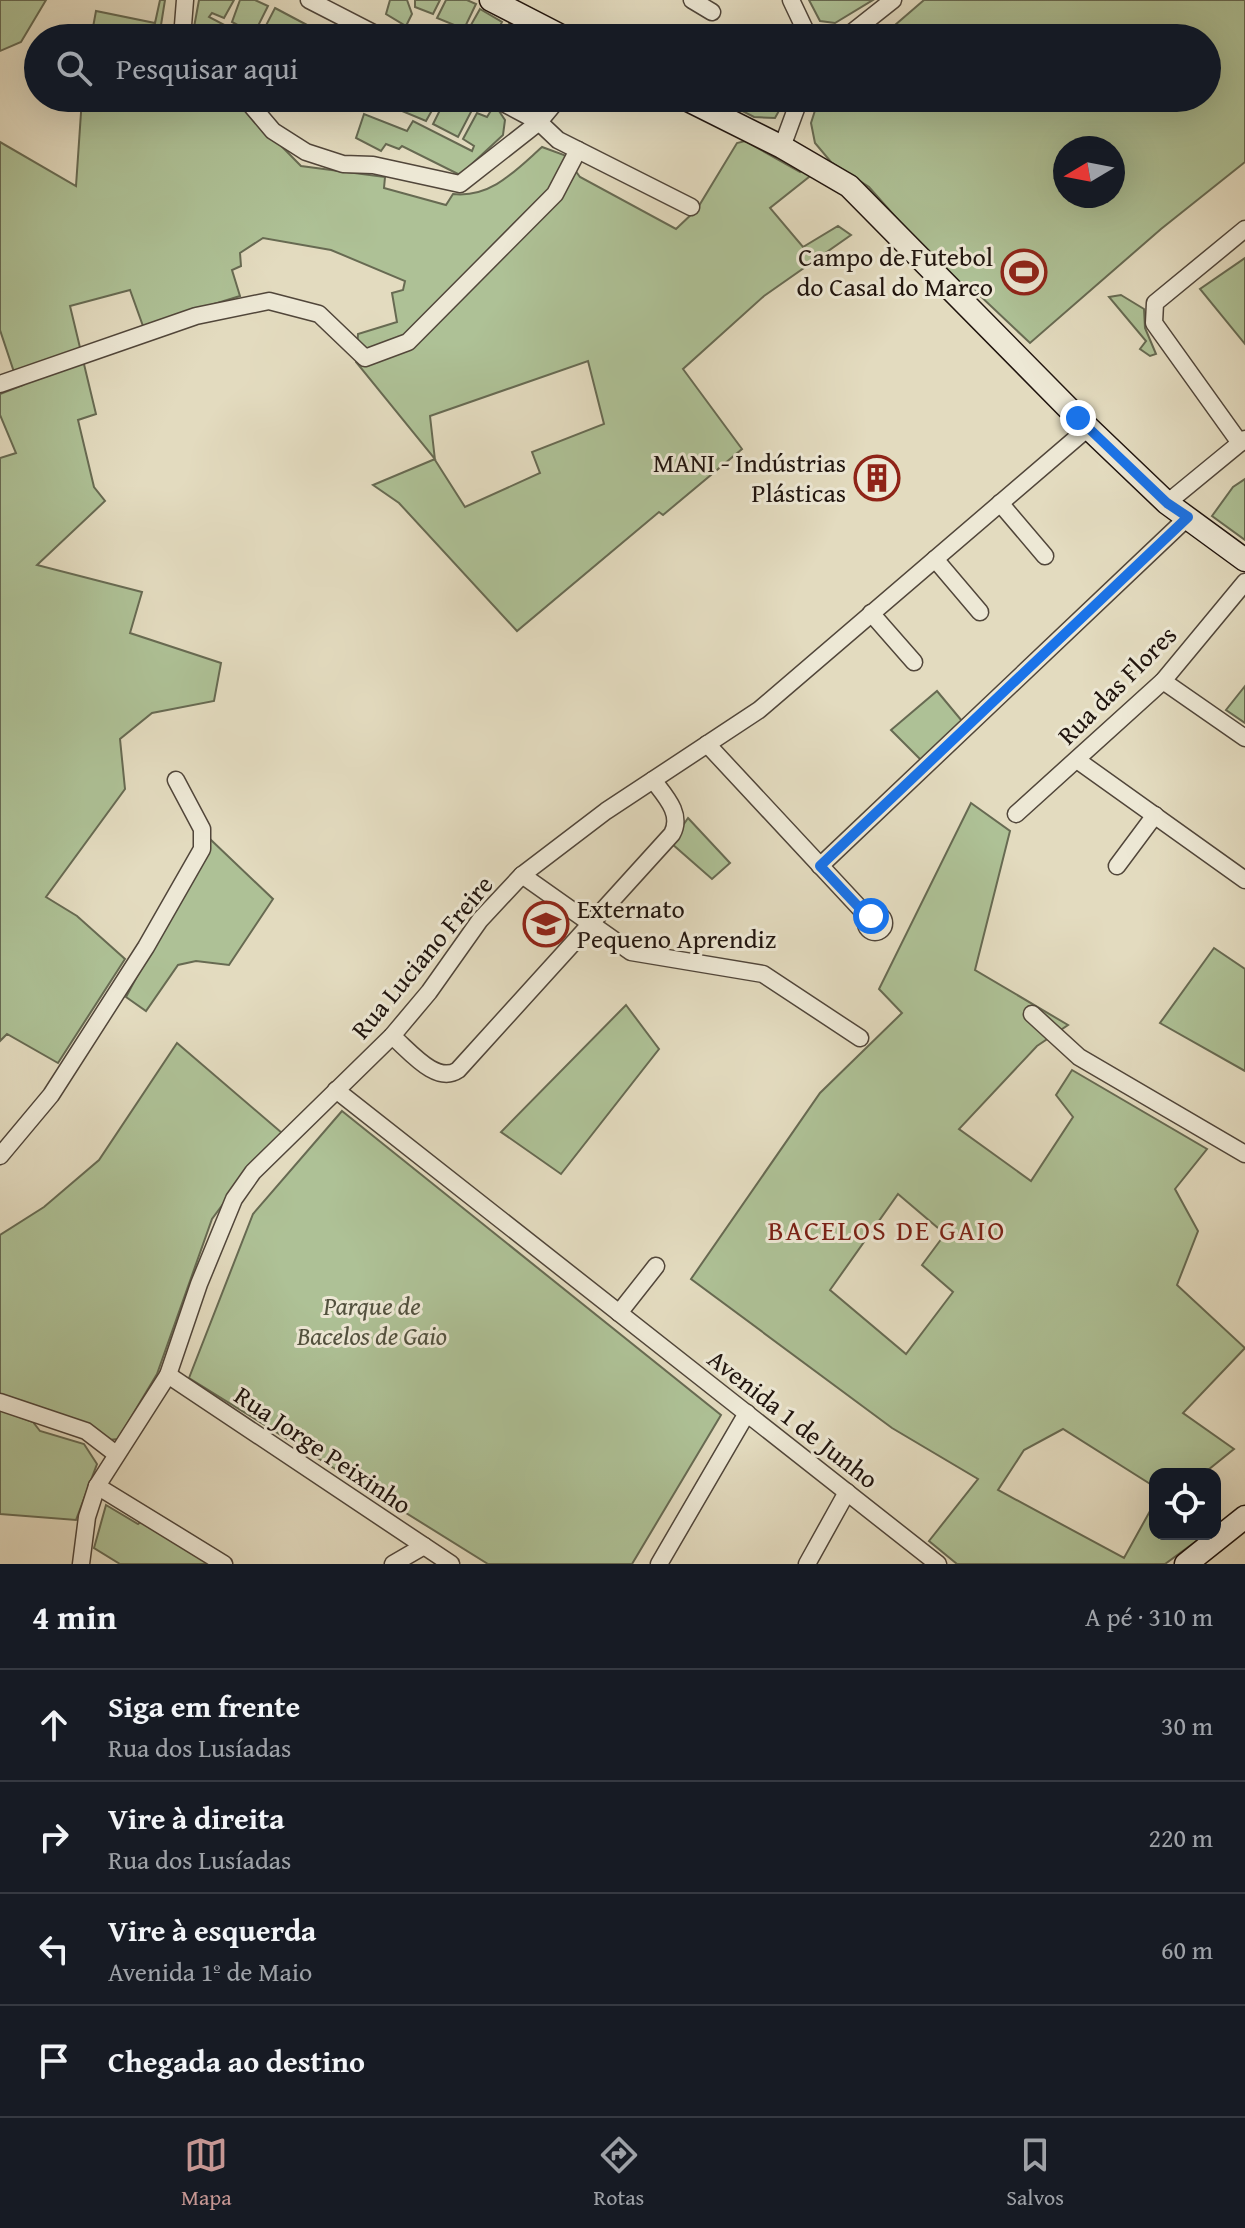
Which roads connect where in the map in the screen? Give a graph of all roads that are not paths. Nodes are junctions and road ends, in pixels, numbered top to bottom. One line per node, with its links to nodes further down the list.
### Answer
1 (185, 0): 8 (street)
2 (309, 0): 9 (street)
3 (692, 0): 7 (street)
4 (791, 0): 11 (street)
5 (893, 0): 12 (street)
6 (501, 2): 10 (street)
7 (712, 12)
8 (183, 24)
9 (356, 24)
10 (540, 24)
11 (802, 24)
12 (863, 24)
13 (257, 112): 18 (street)
14 (520, 112): 18 (street)
15 (547, 112): 18 (street)
16 (712, 112): 19 (street)
17 (795, 112): 19 (street)
18 (539, 122): 20 (street)
19 (782, 147): 24 (street)
20 (578, 150): 21 (street); 23 (street)
21 (691, 207)
22 (1245, 229): 25 (street)
23 (0, 384)
24 (1088, 428): 26 (street, Rua Luciano Freire); 27 (street)
25 (1243, 441): 27 (street)
26 (1000, 503): 29 (street); 30 (street, Rua Luciano Freire)
27 (1167, 503): 28 (street)
28 (1188, 517): 31 (street); 44 (street)
29 (1045, 556)
30 (935, 559): 33 (street); 34 (street, Rua Luciano Freire)
31 (1245, 560)
32 (1245, 582): 36 (street, Rua das Flores)
33 (980, 612)
34 (871, 613): 35 (street); 38 (street, Rua Luciano Freire)
35 (914, 662)
36 (1163, 681): 37 (street); 39 (street, Rua das Flores)
37 (1245, 738)
38 (707, 744): 41 (street, Rua Luciano Freire); 44 (street)
39 (1077, 760): 42 (street, Rua das Flores); 43 (street)
40 (176, 780): 55 (street)
41 (653, 780): 46 (street, Rua Luciano Freire); 49 (street)
42 (1016, 814)
43 (1155, 815): 45 (street); 47 (street)
44 (820, 866): 48 (street)
45 (1117, 866)
46 (522, 875): 49 (street); 51 (street, Rua Luciano Freire)
47 (1245, 880)
48 (869, 918)
49 (590, 923): 51 (street); 52 (street)
50 (1032, 1014): 54 (street)
51 (392, 1036): 53 (street, Rua Luciano Freire)
52 (860, 1038)
53 (336, 1090): 57 (street, Avenida 1 de Junho); 58 (street, Rua Luciano Freire)
54 (1245, 1154)
55 (0, 1156)
56 (656, 1266): 57 (street)
57 (619, 1313): 60 (street, Avenida 1 de Junho)
58 (168, 1375): 61 (street, Rua Luciano Freire); 65 (street, Rua Jorge Peixinho)
59 (0, 1402): 61 (street)
60 (747, 1413): 63 (street, Avenida 1 de Junho); 70 (street)
61 (116, 1454): 62 (street, Rua Luciano Freire)
62 (97, 1486): 66 (street, Rua Luciano Freire); 67 (street)
63 (847, 1492): 71 (street); 72 (street, Avenida 1 de Junho)
64 (1245, 1517): 73 (street)
65 (424, 1546): 68 (street); 69 (street, Rua Jorge Peixinho)
66 (81, 1564)
67 (224, 1564)
68 (393, 1564)
69 (451, 1564)
70 (659, 1564)
71 (807, 1564)
72 (938, 1564)
73 (1186, 1564)

